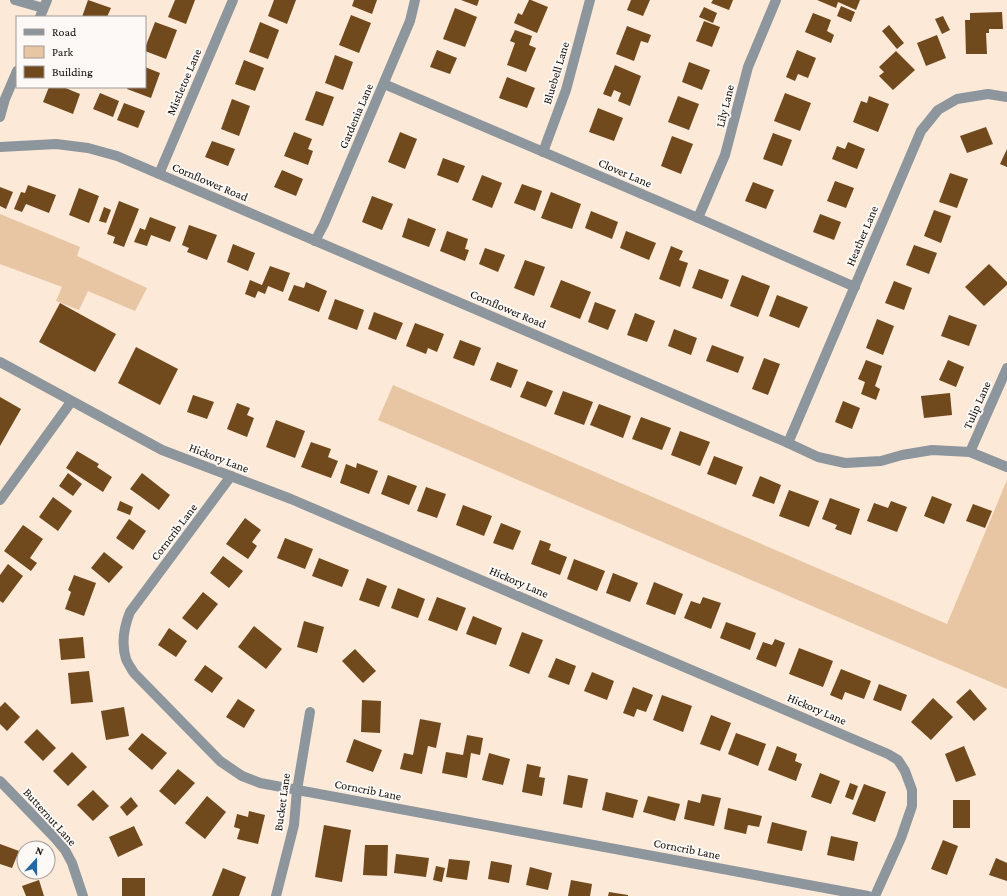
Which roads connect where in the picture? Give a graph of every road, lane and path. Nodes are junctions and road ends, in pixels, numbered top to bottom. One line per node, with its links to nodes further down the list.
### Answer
1 (15, 0): 6 (street)
2 (233, 0): 13 (street, Mistletoe Lane)
3 (416, 0): 8 (street, Gardenia Lane)
4 (590, 0): 12 (street, Bluebell Lane)
5 (776, 0): 14 (street, Lily Lane)
6 (43, 8)
7 (16, 73): 10 (street)
8 (384, 84): 12 (street, Clover Lane); 15 (street, Gardenia Lane)
9 (1007, 97): 16 (street, Heather Lane)
10 (0, 117)
11 (0, 147): 13 (street, Cornflower Road)
12 (543, 152): 14 (street, Clover Lane)
13 (158, 174): 15 (street, Cornflower Road)
14 (698, 218): 16 (street, Clover Lane)
15 (315, 241): 20 (street, Cornflower Road)
16 (855, 287): 20 (street, Heather Lane)
17 (0, 362): 19 (street, Hickory Lane)
18 (1007, 368): 21 (street, Tulip Lane)
19 (72, 402): 23 (street, Hickory Lane); 24 (street)
20 (788, 443): 21 (street, Cornflower Road)
21 (970, 452): 22 (street, Cornflower Road)
22 (1007, 467)
23 (231, 476): 27 (street, Corncrib Lane); 31 (street, Hickory Lane)
24 (0, 500)
25 (310, 712): 27 (street, Bucket Lane)
26 (0, 781): 28 (street, Butternut Lane)
27 (297, 790): 29 (street, Bucket Lane); 30 (street, Corncrib Lane)
28 (83, 896)
29 (276, 896)
30 (868, 896)
31 (876, 896)

